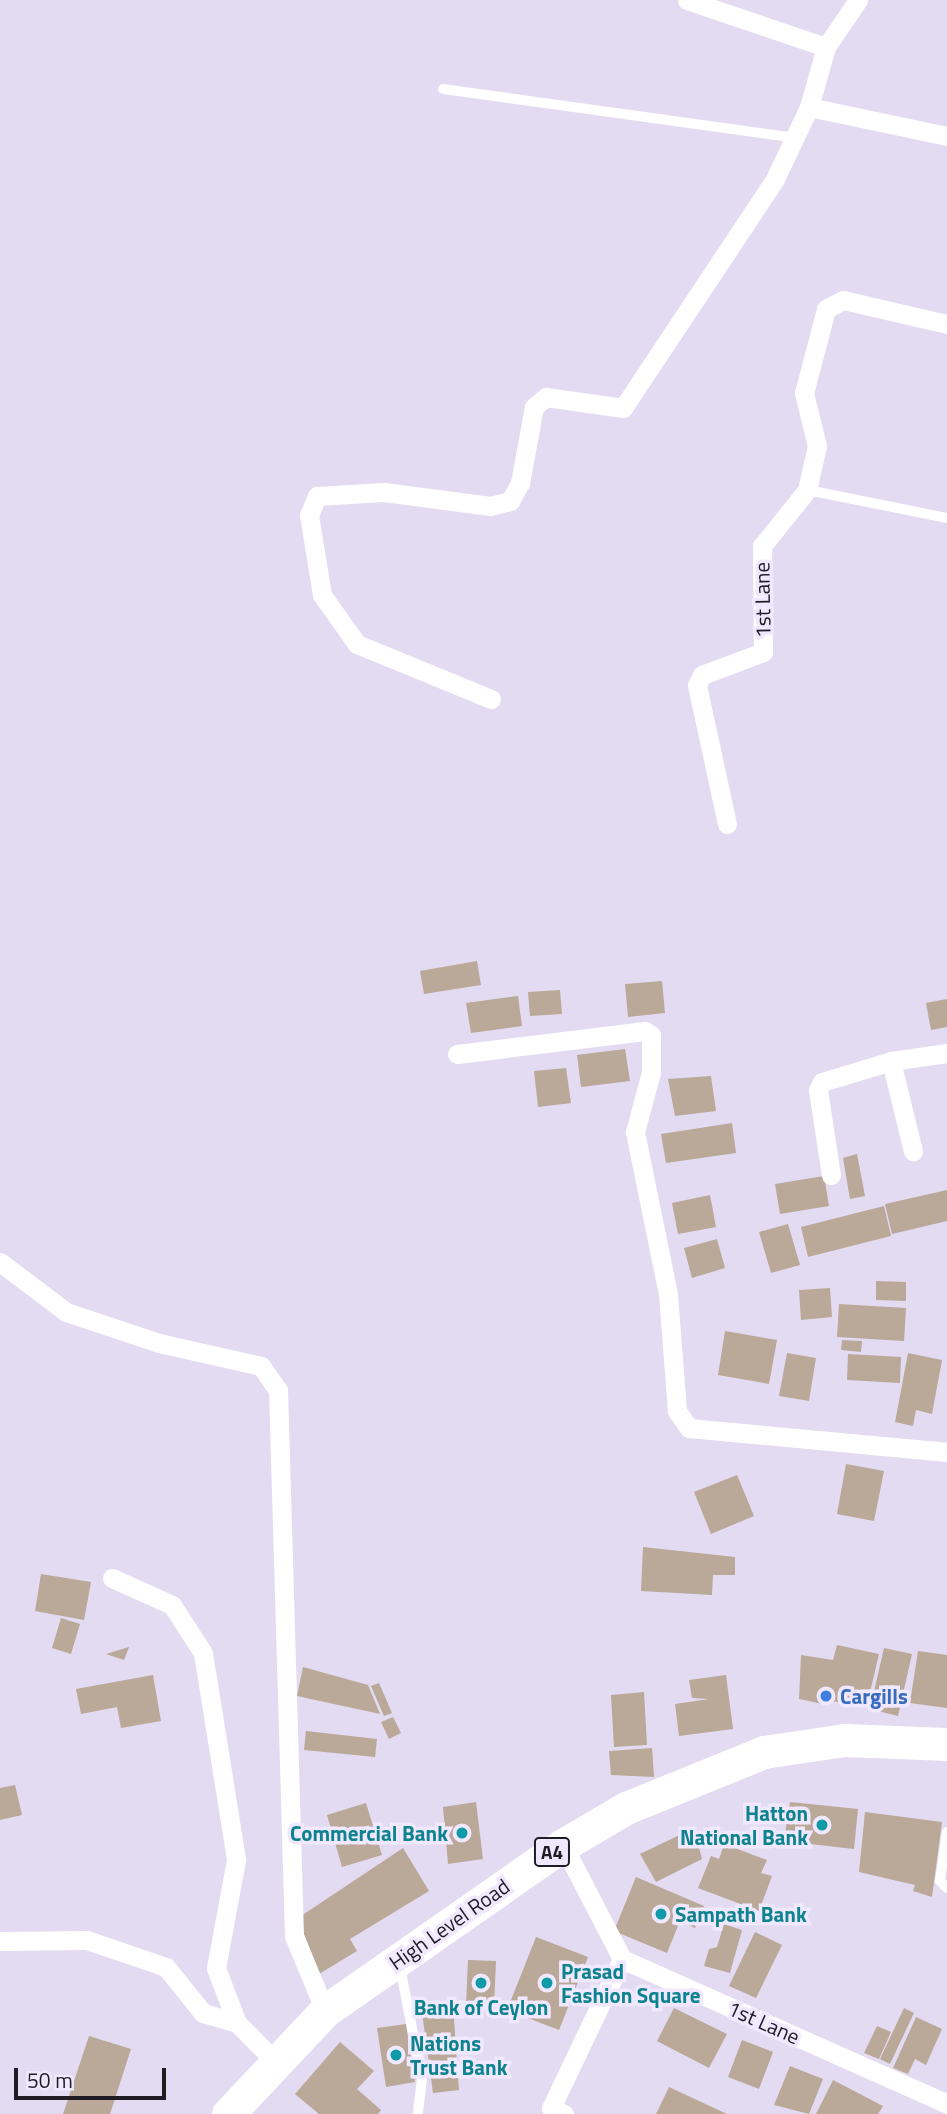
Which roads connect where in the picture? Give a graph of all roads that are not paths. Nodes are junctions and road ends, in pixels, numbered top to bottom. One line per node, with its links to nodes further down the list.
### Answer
1 (687, 0): 3 (street)
2 (858, 0): 3 (street)
3 (825, 47): 5 (street)
4 (443, 89): 7 (lane)
5 (809, 107): 6 (street); 7 (street)
6 (947, 136)
7 (794, 138): 11 (street)
8 (947, 324): 9 (street, 1st Lane)
9 (807, 490): 10 (lane); 12 (street, 1st Lane)
10 (947, 518)
11 (491, 699)
12 (727, 824)
13 (947, 1053): 15 (street)
14 (457, 1054): 19 (street)
15 (891, 1061): 16 (street); 17 (street)
16 (913, 1151)
17 (831, 1175)
18 (0, 1262): 28 (street)
19 (947, 1452)
20 (111, 1578): 29 (street)
21 (947, 1744): 23 (highway, High Level Road / A4)
22 (947, 1832): 24 (lane)
23 (563, 1845): 26 (highway, High Level Road / A4); 27 (street)
24 (947, 1888)
25 (0, 1941): 29 (street)
26 (398, 1959): 28 (highway, High Level Road / A4); 33 (lane)
27 (622, 1959): 31 (street, 1st Lane); 34 (street)
28 (324, 2011): 30 (highway, High Level Road / A4)
29 (237, 2023): 30 (street)
30 (275, 2061): 32 (highway, High Level Road / A4)
31 (947, 2104)
32 (228, 2114)
33 (418, 2114)
34 (564, 2114)

